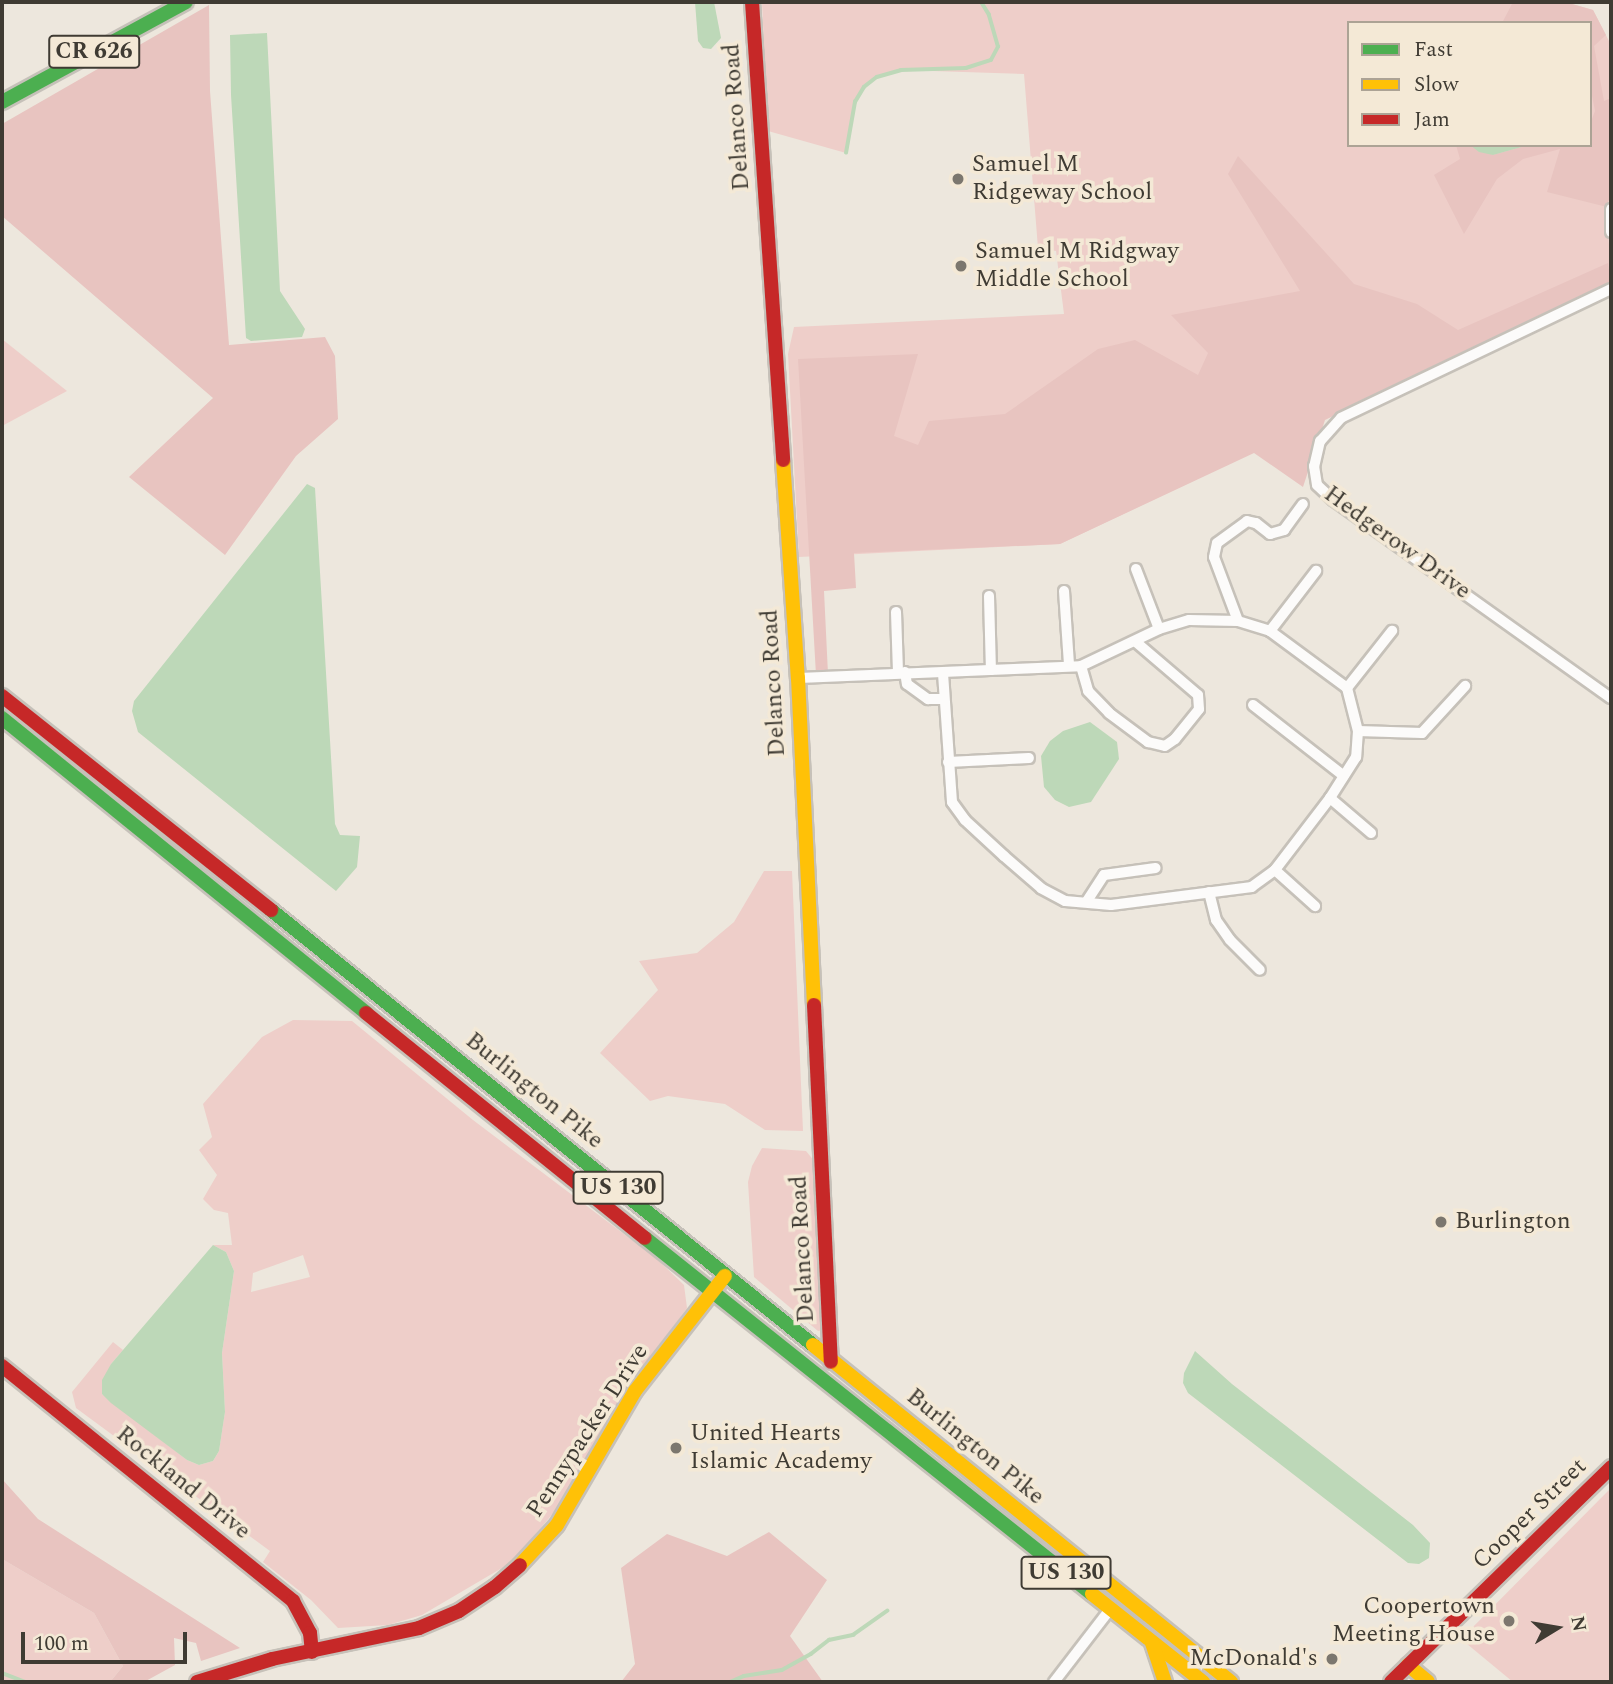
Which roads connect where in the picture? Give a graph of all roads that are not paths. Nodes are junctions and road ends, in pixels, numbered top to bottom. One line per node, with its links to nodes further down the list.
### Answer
1 (186, 2): 3 (main road, CR 626)
2 (752, 2): 22 (main road, Delanco Road)
3 (2, 102)
4 (1611, 209): 5 (street)
5 (1611, 232)
6 (1611, 289): 26 (street, Hedgerow Drive)
7 (1303, 504): 13 (street)
8 (1136, 569): 14 (street)
9 (1316, 571): 15 (street)
10 (1064, 591): 18 (street)
11 (989, 596): 19 (street)
12 (896, 612): 20 (street)
13 (1238, 621): 14 (street); 15 (street)
14 (1159, 629): 17 (street)
15 (1270, 631): 24 (street)
16 (1392, 631): 24 (street)
17 (1136, 642): 18 (street); 18 (street)
18 (1075, 665): 19 (street)
19 (991, 670): 21 (street)
20 (902, 672): 21 (street); 22 (street); 27 (street)
21 (943, 674): 27 (street)
22 (798, 678): 44 (main road, Delanco Road)
23 (1465, 686): 30 (street)
24 (1347, 688): 30 (street)
25 (2, 696): 42 (main road, Burlington Pike / US 130)
26 (1611, 698)
27 (943, 699): 32 (street)
28 (1253, 705): 33 (street)
29 (2, 719): 43 (main road, Burlington Pike / US 130)
30 (1358, 731): 33 (street)
31 (1029, 758): 32 (street)
32 (948, 762): 39 (street)
33 (1344, 776): 34 (street)
34 (1330, 798): 35 (street); 37 (street)
35 (1371, 833)
36 (1156, 868): 39 (street)
37 (1275, 870): 38 (street); 40 (street)
38 (1209, 892): 39 (street); 41 (street)
39 (1087, 901)
40 (1315, 906)
41 (1260, 970)
42 (726, 1276): 43 (main road, Pennypacker Drive); 44 (main road, Burlington Pike / US 130)
43 (713, 1293): 47 (main road, Burlington Pike / US 130); 49 (main road, Pennypacker Drive)
44 (831, 1362): 56 (main road, Burlington Pike / US 130)
45 (2, 1366): 49 (main road, Rockland Drive)
46 (1611, 1467): 50 (main road, Cooper Street)
47 (1111, 1608): 48 (main road, Burlington Pike / US 130); 53 (street)
48 (1152, 1642): 54 (main road); 55 (main road, Burlington Pike / US 130)
49 (312, 1651): 51 (main road, Pennypacker Drive)
50 (1409, 1665): 57 (main road, Cooper Street); 58 (main road)
51 (240, 1675): 52 (main road, Pennypacker Drive)
52 (197, 1682)
53 (1054, 1682)
54 (1165, 1682)
55 (1203, 1682)
56 (1231, 1682)
57 (1391, 1682)
58 (1427, 1682)

